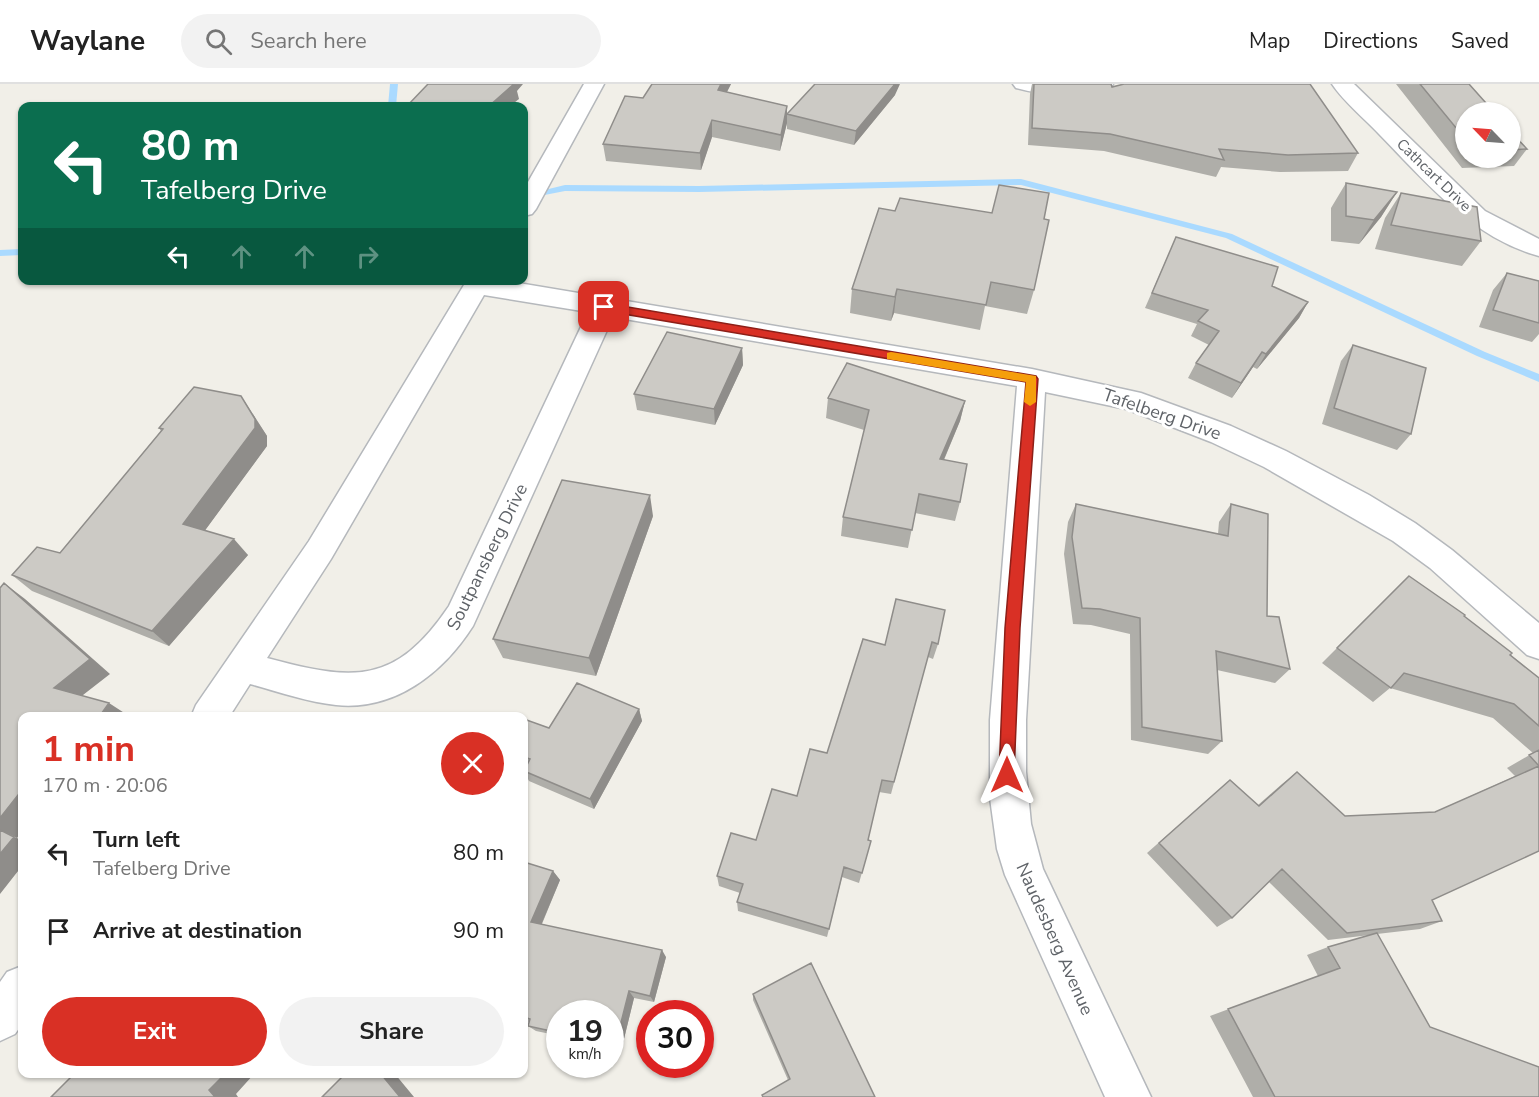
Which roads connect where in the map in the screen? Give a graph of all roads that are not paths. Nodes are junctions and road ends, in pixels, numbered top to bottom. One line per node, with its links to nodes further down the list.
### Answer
1 (594, 84): 5 (street)
2 (1023, 84): 3 (street)
3 (1103, 84)
4 (1342, 84): 6 (street, Cathcart Drive)
5 (528, 201)
6 (1539, 248)
7 (478, 285): 12 (street)
8 (489, 285): 9 (street, Tafelberg Drive)
9 (604, 307): 10 (street, Tafelberg Drive); 12 (street, Soutpansberg Drive)
10 (1032, 379): 11 (street, Tafelberg Drive); 16 (street, Naudesberg Avenue)
11 (1539, 644)
12 (243, 667): 13 (street)
13 (212, 712)
14 (18, 993): 15 (street)
15 (0, 1019)
16 (1128, 1097)

